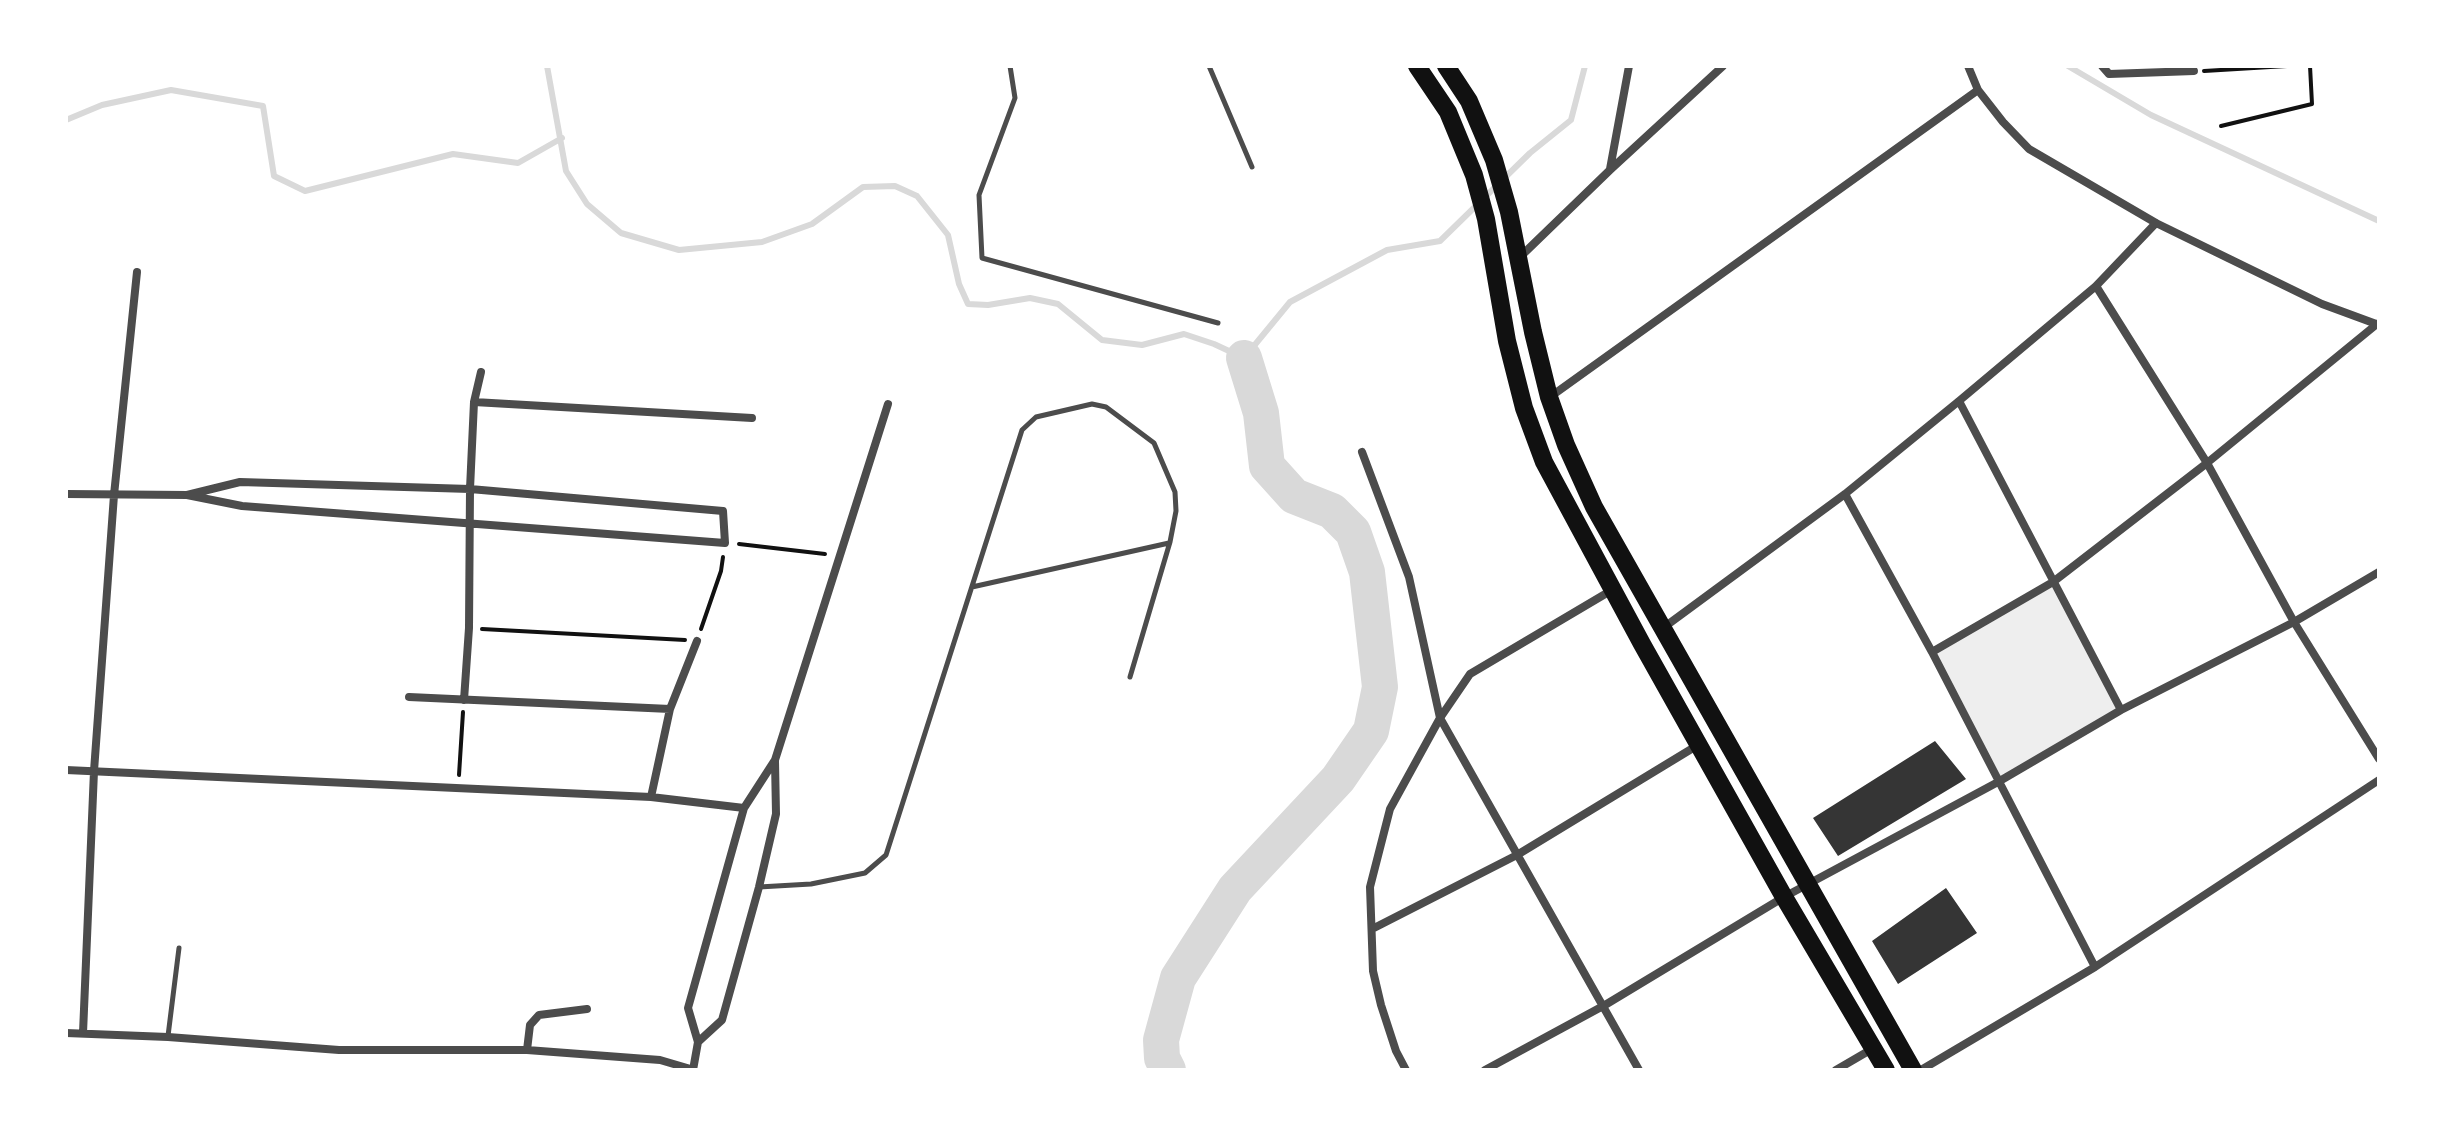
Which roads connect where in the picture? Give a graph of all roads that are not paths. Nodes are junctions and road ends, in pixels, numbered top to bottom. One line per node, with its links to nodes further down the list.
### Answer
1 (1010, 66): 17 (lane)
2 (1209, 66): 11 (lane)
3 (1417, 66): 37 (main road)
4 (1446, 66): 14 (main road)
5 (1629, 66): 12 (street)
6 (1723, 66): 12 (street)
7 (1968, 66): 10 (street)
8 (2102, 66): 9 (street)
9 (2194, 71)
10 (1978, 90): 13 (street); 20 (street)
11 (1252, 167)
12 (1610, 170): 14 (street)
13 (2156, 223): 16 (street); 18 (street)
14 (1518, 259): 20 (main road)
15 (137, 272): 30 (street)
16 (2096, 286): 21 (street); 26 (street)
17 (1218, 323)
18 (2378, 325): 26 (street)
19 (481, 372): 22 (street)
20 (1549, 397): 39 (main road)
21 (1959, 401): 29 (street); 35 (street)
22 (474, 402): 24 (street); 27 (street)
23 (888, 404): 50 (street)
24 (752, 418)
25 (1362, 452): 47 (street)
26 (2207, 463): 35 (street); 38 (street)
27 (470, 489): 31 (street); 32 (street); 32 (street)
28 (66, 494): 30 (street)
29 (1845, 494): 39 (street); 41 (street)
30 (114, 495): 31 (street); 52 (street)
31 (187, 495): 32 (street)
32 (470, 521): 44 (street)
33 (1170, 542): 36 (lane); 36 (lane); 42 (lane)
34 (2379, 572): 38 (street)
35 (2053, 582): 41 (street); 46 (street)
36 (971, 587): 59 (lane)
37 (1614, 589): 47 (street); 48 (main road)
38 (2294, 622): 46 (street); 49 (street)
39 (1662, 629): 58 (main road)
40 (697, 641): 45 (street)
41 (1932, 652): 54 (street)
42 (1130, 677)
43 (409, 697): 44 (street)
44 (464, 700): 45 (street)
45 (670, 709): 55 (street)
46 (2121, 710): 54 (street)
47 (1440, 718): 57 (street); 61 (street)
48 (1699, 744): 57 (street); 60 (main road)
49 (2379, 759)
50 (775, 760): 56 (street); 59 (street)
51 (66, 770): 52 (street)
52 (94, 771): 55 (street); 67 (street)
53 (2379, 780): 63 (street)
54 (1998, 782): 58 (street); 63 (street)
55 (651, 797): 56 (street)
56 (744, 808): 69 (street)
57 (1517, 855): 61 (street); 64 (street)
58 (1807, 884): 60 (street); 78 (main road)
59 (759, 887): 69 (street)
60 (1784, 897): 64 (street); 70 (main road)
61 (1372, 929): 73 (street)
62 (179, 948): 68 (lane)
63 (2095, 967): 79 (street)
64 (1605, 1005): 74 (street); 75 (street)
65 (587, 1009): 71 (street)
66 (66, 1033): 67 (street)
67 (83, 1033): 68 (street)
68 (168, 1037): 71 (street)
69 (698, 1042): 72 (street)
70 (1873, 1049): 76 (street); 77 (main road)
71 (527, 1050): 72 (street)
72 (694, 1070)
73 (1406, 1070)
74 (1485, 1070)
75 (1639, 1070)
76 (1836, 1070)
77 (1886, 1070)
78 (1913, 1070)
79 (1921, 1070)

